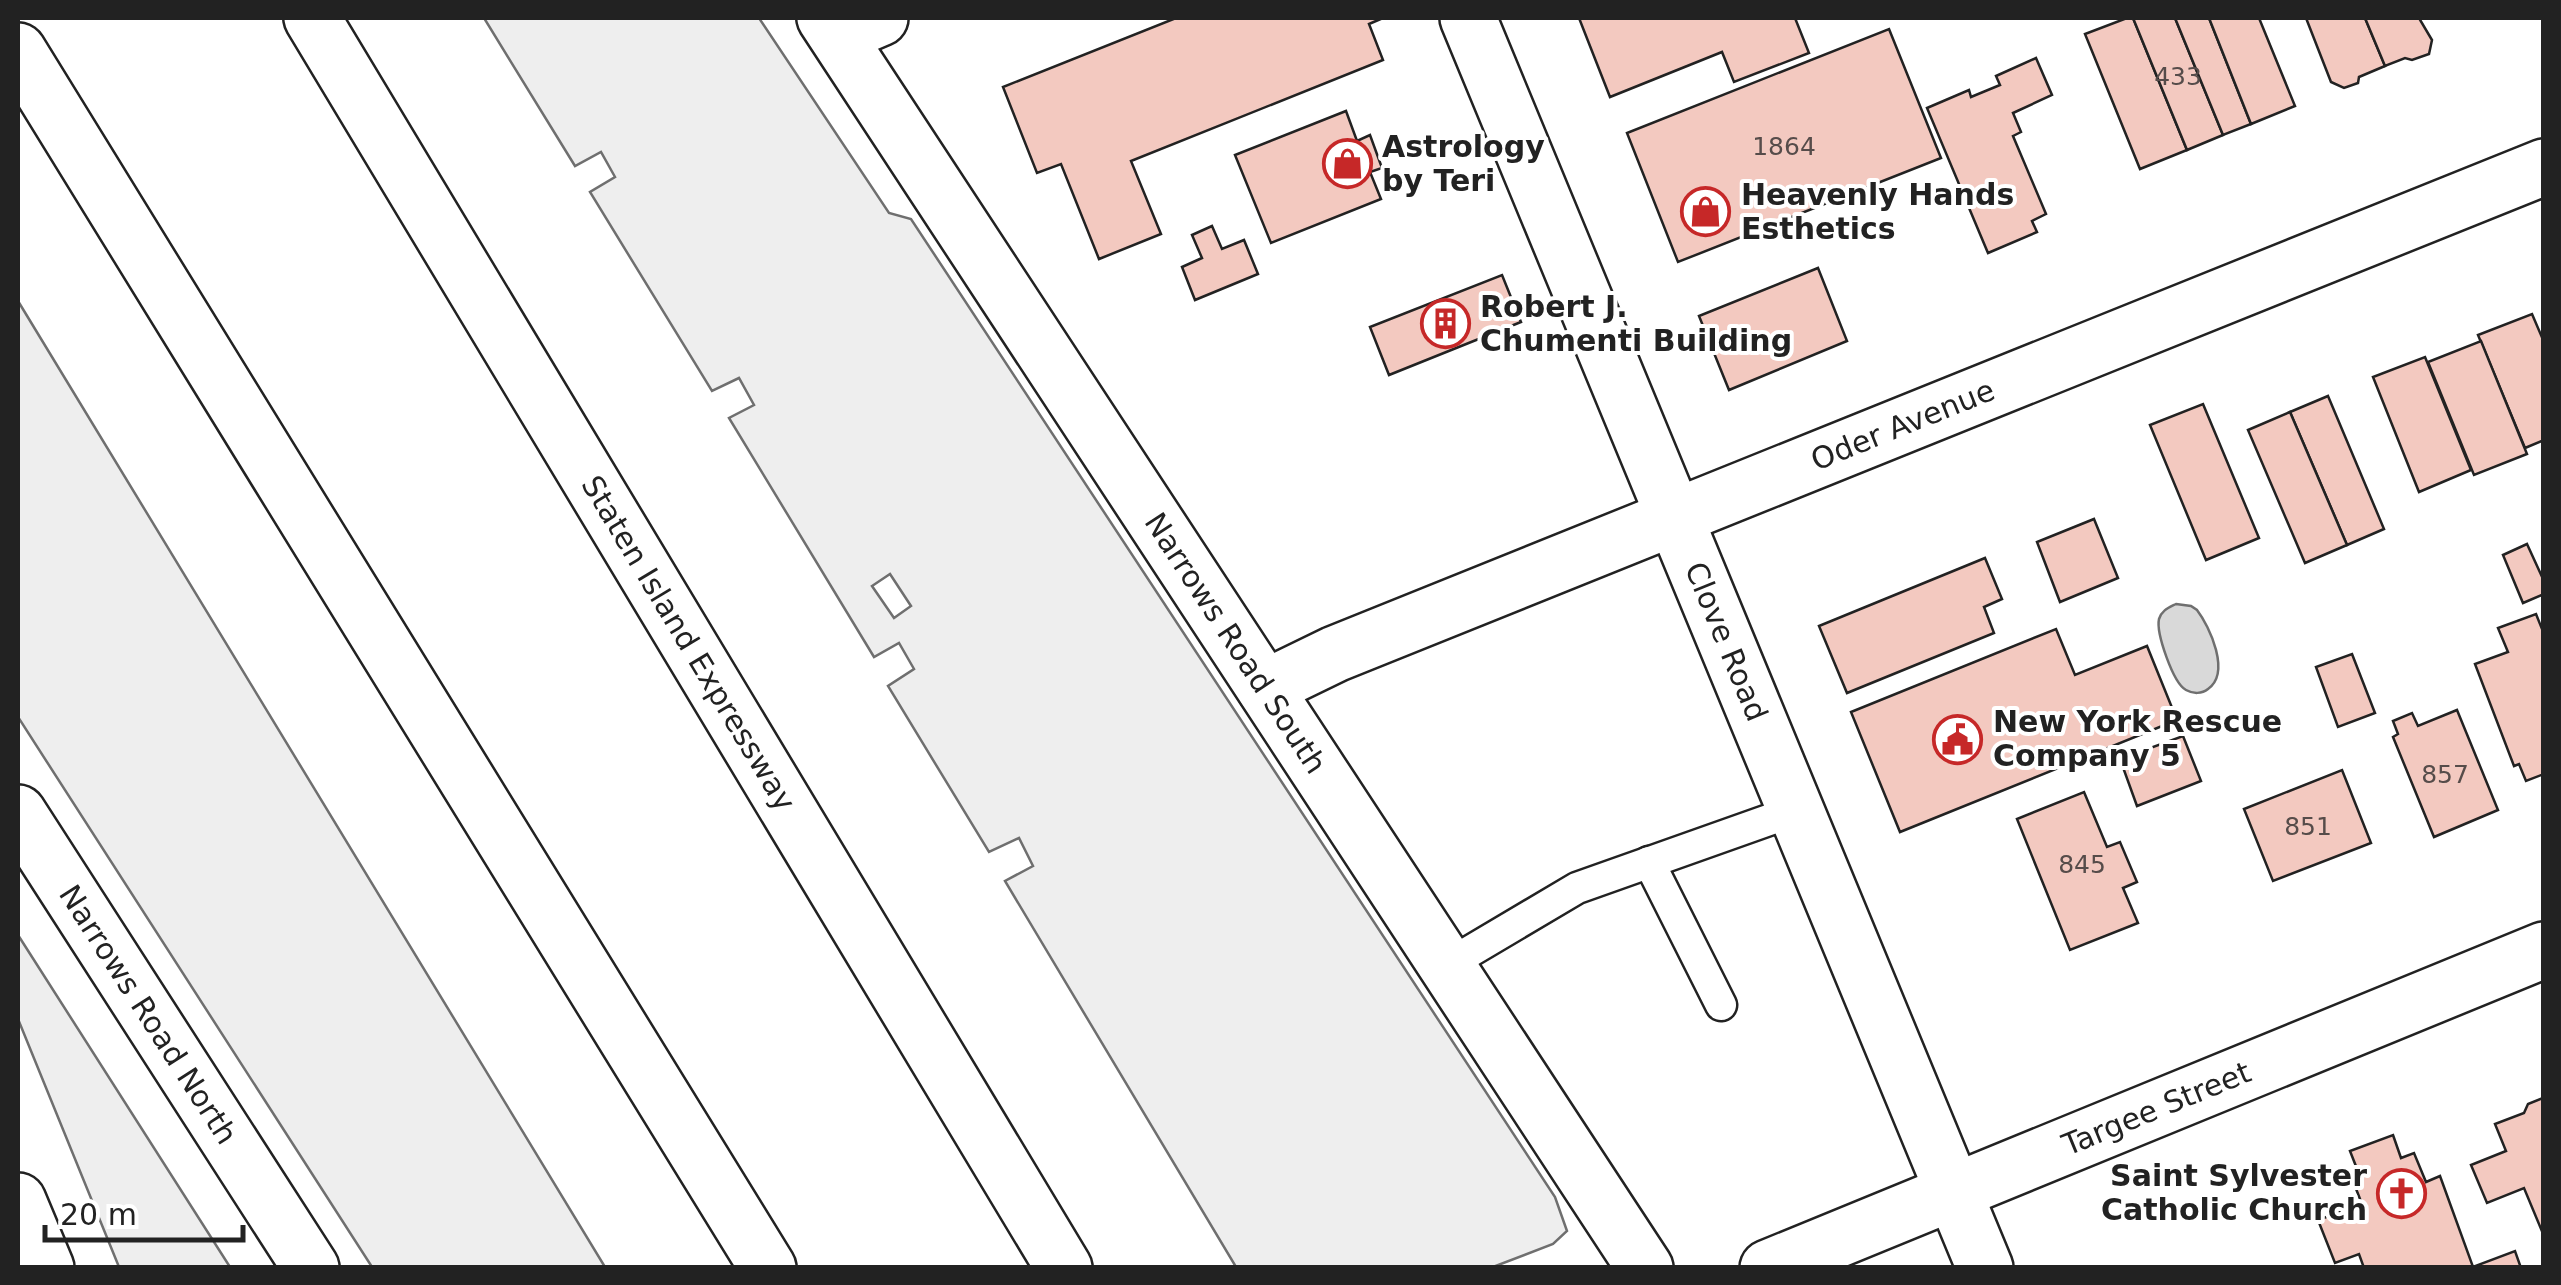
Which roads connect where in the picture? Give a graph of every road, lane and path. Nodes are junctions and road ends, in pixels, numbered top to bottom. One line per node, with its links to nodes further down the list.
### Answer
1 (312, 18): 7 (main road, Staten Island Expressway)
2 (346, 18): 7 (main road)
3 (1468, 18): 8 (main road, Clove Road)
4 (848, 24): 9 (main road, Narrows Road South)
5 (18, 51): 20 (main road)
6 (2544, 167): 8 (main road, Oder Avenue)
7 (402, 168): 21 (main road, Staten Island Expressway)
8 (1675, 517): 9 (main road, Oder Avenue); 10 (main road, Clove Road)
9 (1265, 688): 14 (main road, Narrows Road South)
10 (1797, 810): 12 (lane); 16 (main road, Clove Road)
11 (18, 813): 19 (main road, Narrows Road North)
12 (1649, 862): 14 (lane); 15 (lane)
13 (2544, 950): 16 (main road, Targee Street)
14 (1447, 965): 22 (main road, Narrows Road South)
15 (1721, 1006)
16 (1953, 1190): 23 (main road, Targee Street); 24 (main road, Clove Road)
17 (18, 1201): 18 (main road)
18 (46, 1268)
19 (311, 1268)
20 (768, 1268)
21 (1064, 1268)
22 (1645, 1268)
23 (1768, 1268)
24 (1984, 1268)

